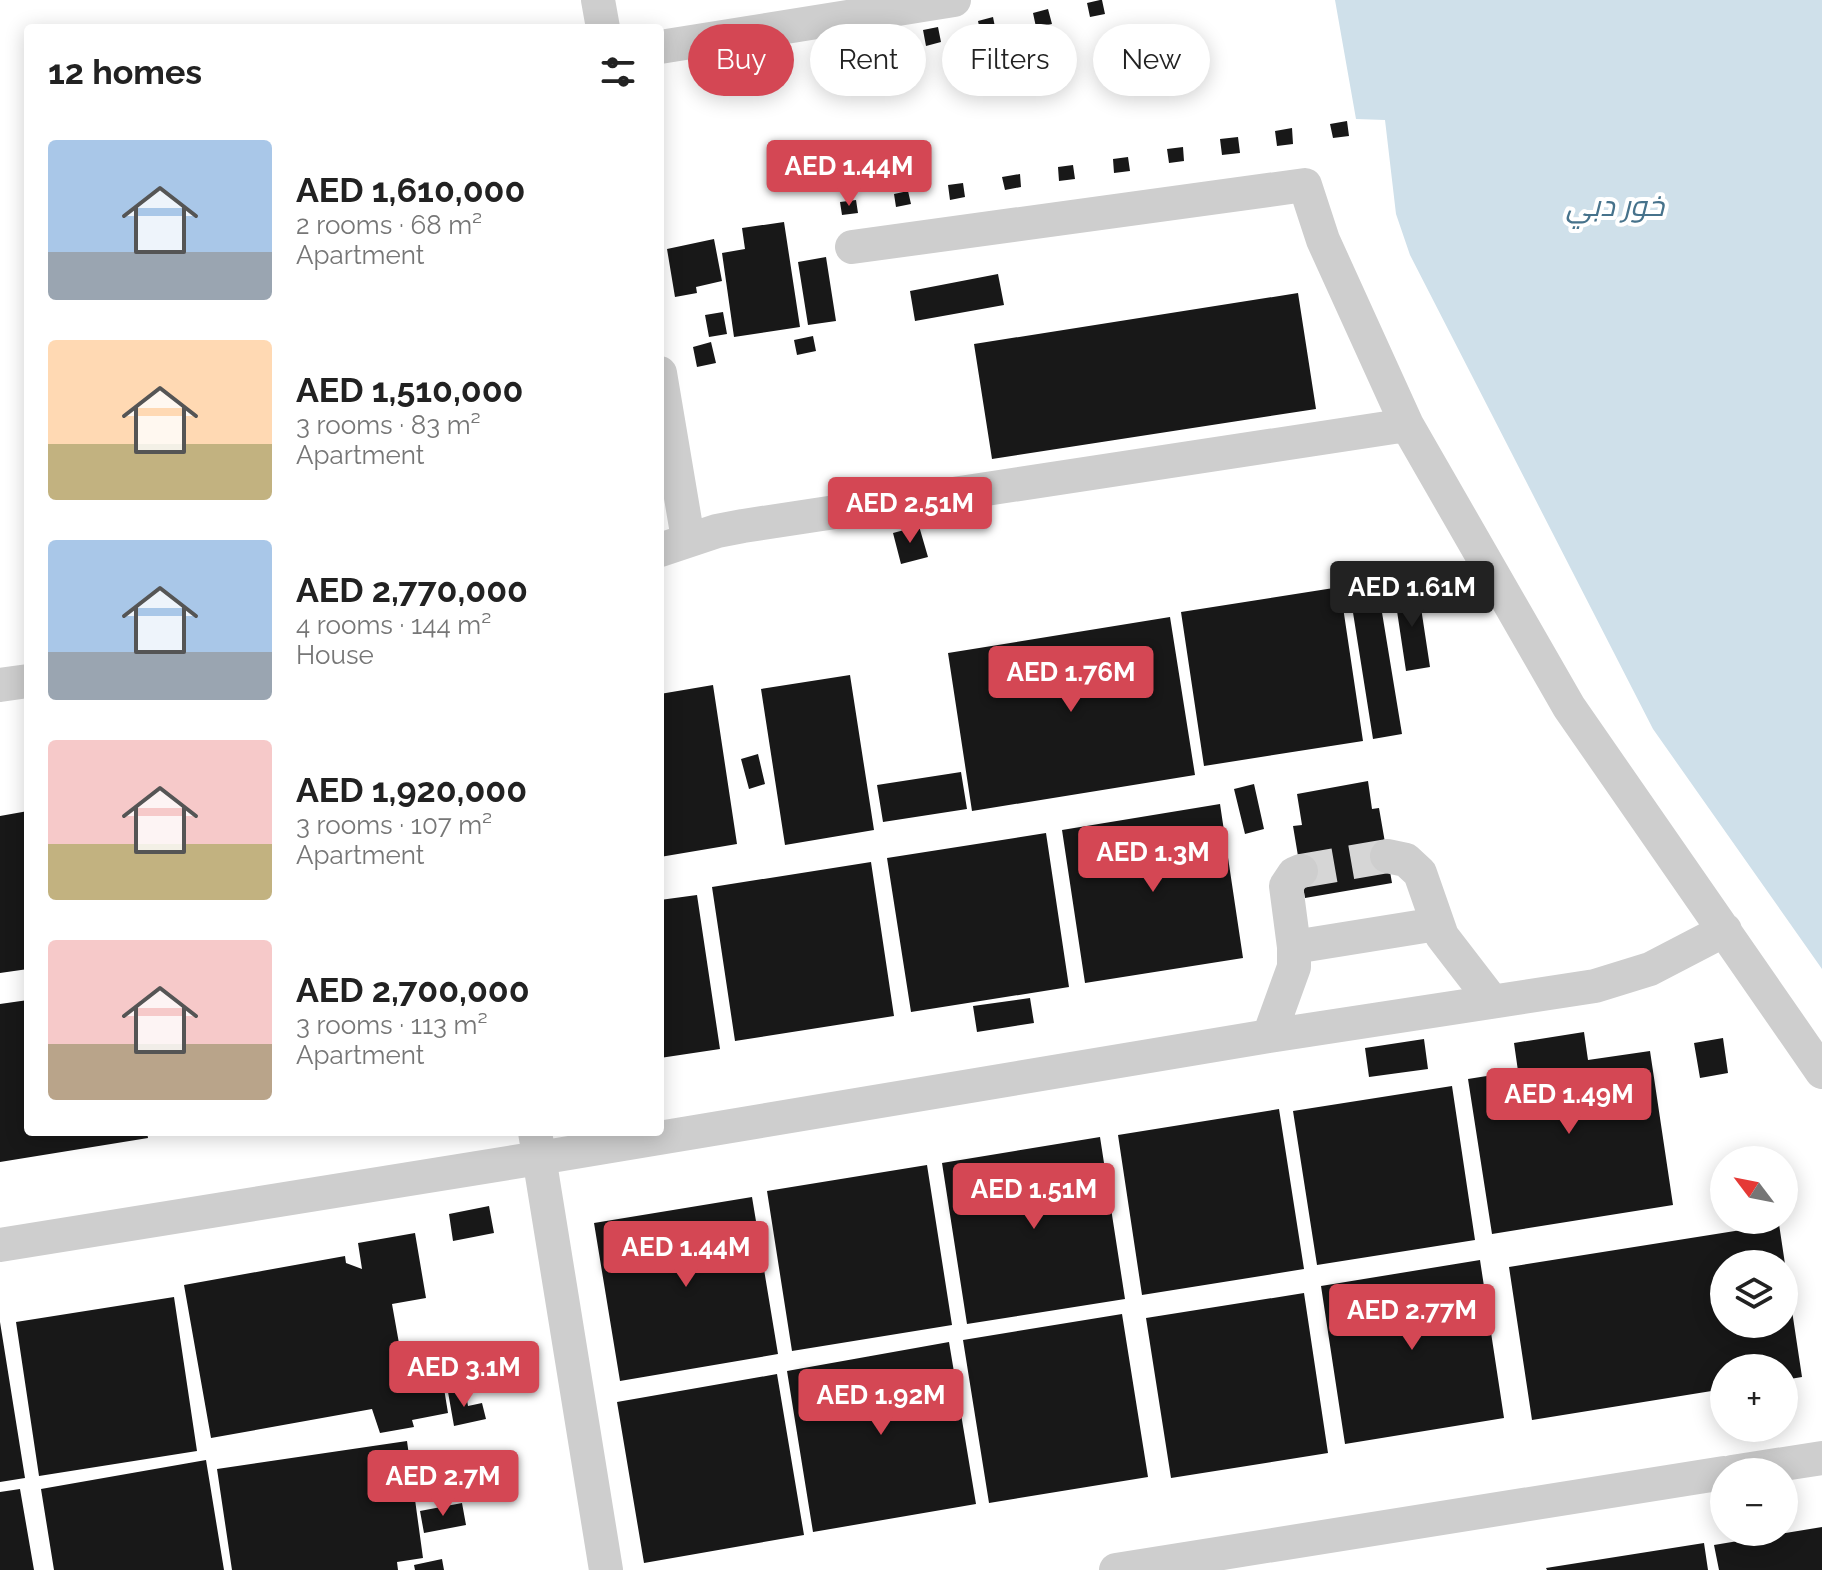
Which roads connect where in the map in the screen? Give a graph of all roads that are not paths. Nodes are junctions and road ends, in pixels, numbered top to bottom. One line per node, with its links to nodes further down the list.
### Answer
1 (598, 0): 3 (lane)
2 (954, 0): 4 (lane)
3 (602, 24)
4 (664, 46)
5 (852, 247): 7 (lane)
6 (664, 422): 8 (lane)
7 (1407, 425): 8 (lane); 14 (lane)
8 (674, 544)
9 (24, 682): 10 (lane)
10 (0, 685)
11 (1387, 856): 13 (lane)
12 (1301, 871): 15 (lane)
13 (1437, 924): 15 (lane); 16 (lane)
14 (1725, 930): 16 (lane); 18 (lane)
15 (1294, 947): 17 (lane)
16 (1492, 1001): 17 (lane)
17 (1269, 1036): 19 (lane)
18 (1822, 1072)
19 (664, 1126)
20 (597, 1136): 21 (lane)
21 (537, 1145): 22 (lane); 26 (lane)
22 (0, 1245)
23 (1822, 1458): 24 (lane)
24 (1798, 1462)
25 (1710, 1475): 27 (lane)
26 (606, 1570)
27 (1116, 1570)

